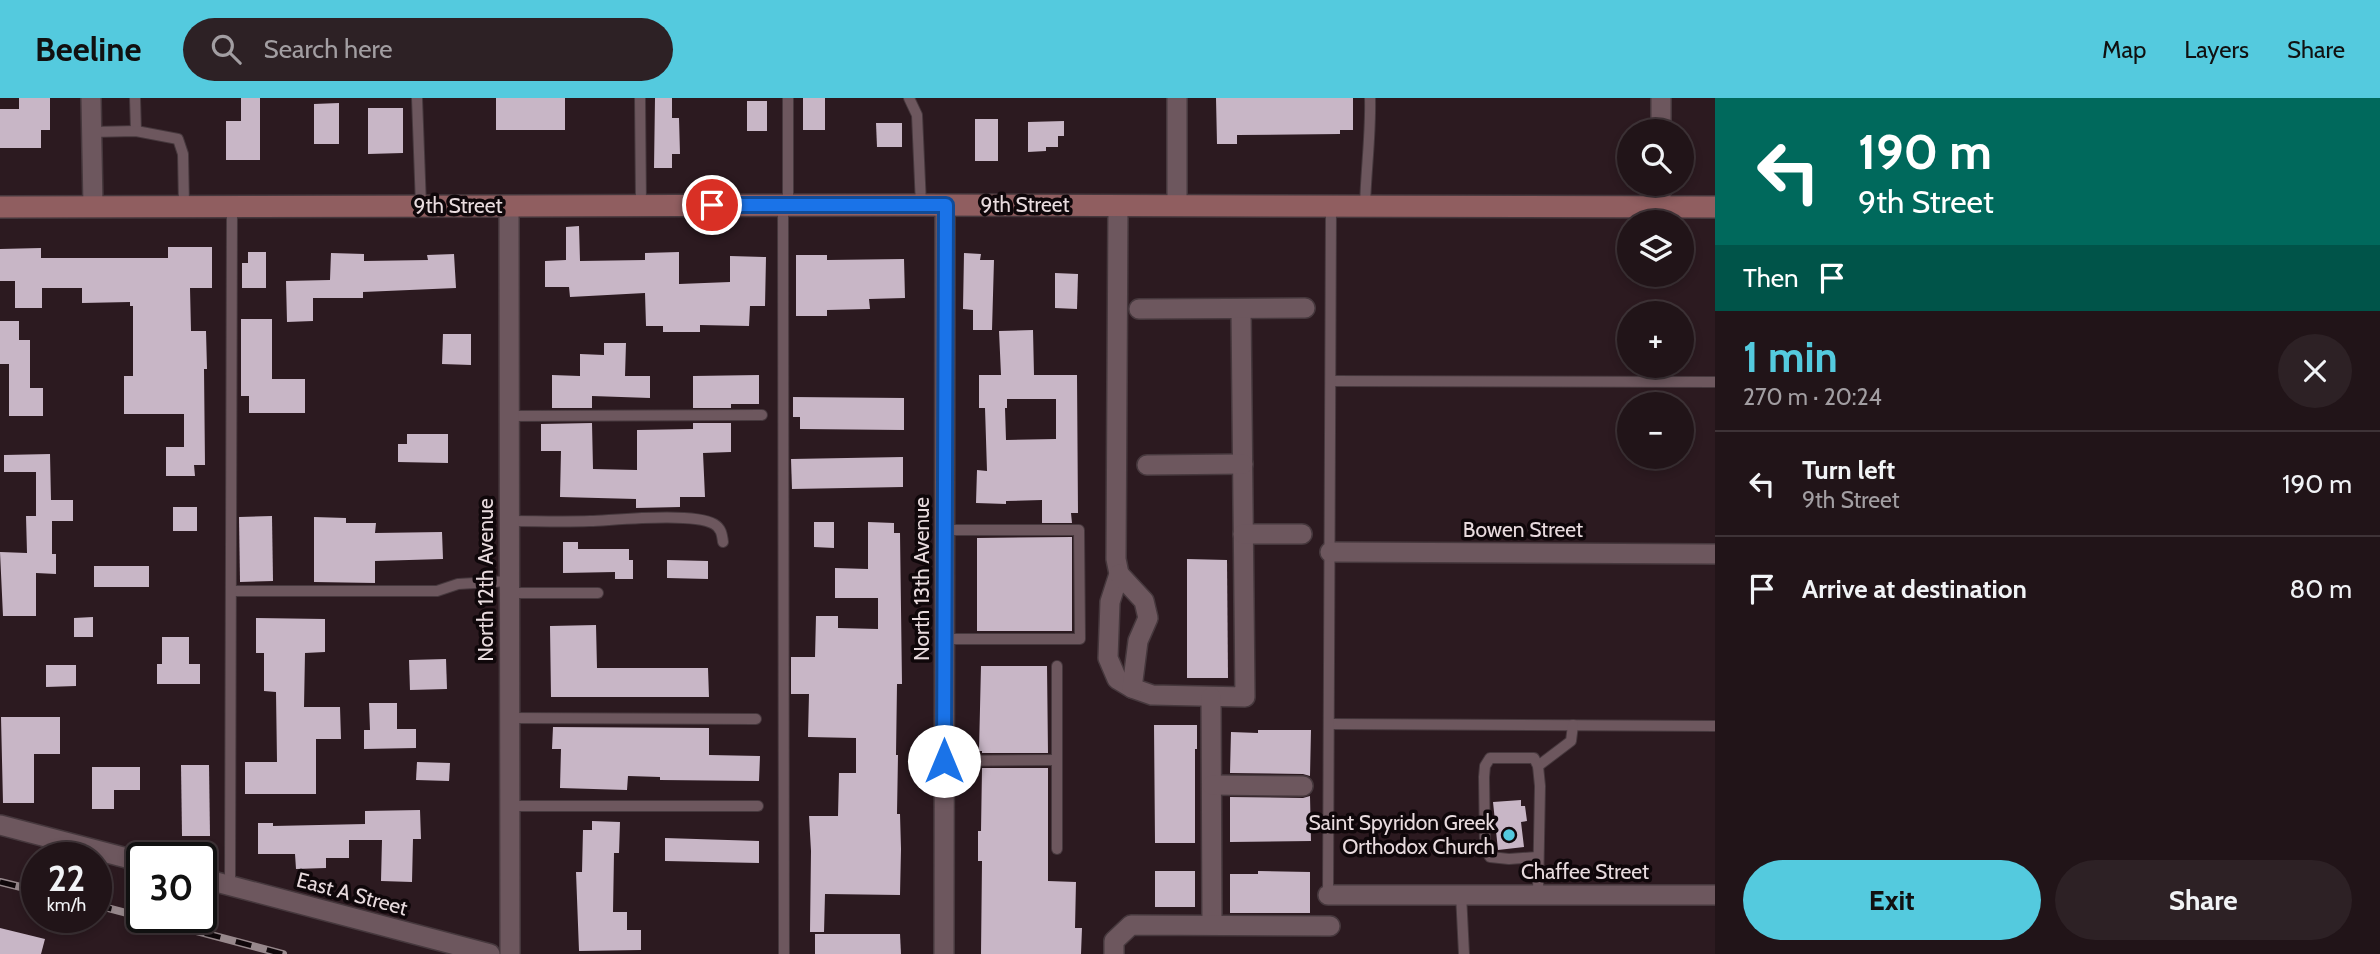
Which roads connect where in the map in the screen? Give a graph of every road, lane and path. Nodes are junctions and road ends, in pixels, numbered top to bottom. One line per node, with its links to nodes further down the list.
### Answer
1 (91, 98): 12 (street)
2 (135, 98): 11 (lane)
3 (417, 98): 22 (lane)
4 (640, 98): 14 (lane)
5 (788, 98): 15 (lane)
6 (909, 98): 16 (lane)
7 (1177, 98): 19 (street)
8 (1370, 98): 25 (lane)
9 (1661, 98): 10 (street)
10 (1661, 119)
11 (136, 131): 12 (lane); 21 (lane)
12 (92, 132): 20 (street)
13 (1661, 196): 26 (street)
14 (641, 205): 15 (street, 9th Street); 23 (street, 9th Street)
15 (785, 205): 16 (street, 9th Street); 82 (lane)
16 (921, 205): 17 (street, 9th Street)
17 (946, 205): 18 (street, 9th Street); 40 (street, North 13th Avenue)
18 (1118, 205): 19 (street, 9th Street); 46 (street)
19 (1177, 205): 24 (street, 9th Street)
20 (93, 206): 21 (street, 9th Street); 27 (street, 9th Street)
21 (184, 206): 28 (street, 9th Street)
22 (421, 206): 23 (street, 9th Street); 28 (street, 9th Street)
23 (509, 206): 36 (street, North 12th Avenue)
24 (1331, 206): 25 (street, 9th Street); 33 (lane)
25 (1366, 206): 26 (street, 9th Street)
26 (1661, 206): 29 (street, 9th Street)
27 (0, 207)
28 (232, 207): 48 (lane)
29 (1715, 207)
30 (1305, 308): 32 (street)
31 (1139, 309): 32 (street)
32 (1241, 309): 38 (street)
33 (1331, 381): 34 (lane); 44 (lane)
34 (1715, 382)
35 (762, 415): 36 (lane)
36 (509, 416): 39 (street, North 12th Avenue)
37 (1147, 464): 38 (street)
38 (1243, 464): 41 (street)
39 (509, 521): 43 (lane); 47 (street, North 12th Avenue)
40 (945, 530): 51 (street, North 13th Avenue); 51 (lane)
41 (1243, 534): 42 (street); 55 (street)
42 (1302, 534)
43 (723, 542)
44 (1330, 552): 45 (street, Bowen Street); 58 (lane)
45 (1715, 554)
46 (1119, 573): 50 (street); 52 (street)
47 (509, 587): 48 (lane); 49 (lane); 56 (street, North 12th Avenue)
48 (231, 592): 73 (lane)
49 (598, 593)
50 (1108, 634): 52 (street); 54 (street)
51 (945, 639): 62 (street, North 13th Avenue)
52 (1138, 642): 54 (street)
53 (1057, 666): 61 (lane)
54 (1132, 688): 55 (street)
55 (1211, 697): 64 (street)
56 (509, 718): 57 (lane); 66 (street, North 12th Avenue)
57 (756, 719)
58 (1329, 723): 59 (lane); 76 (lane)
59 (1573, 725): 60 (lane); 63 (lane)
60 (1715, 726)
61 (1057, 760): 62 (lane); 69 (lane)
62 (944, 761): 83 (street, North 13th Avenue)
63 (1538, 766): 70 (lane); 70 (lane)
64 (1212, 785): 65 (street); 78 (street)
65 (1303, 786)
66 (510, 806): 67 (lane); 81 (street, North 12th Avenue)
67 (758, 806)
68 (0, 825): 71 (street)
69 (1057, 849)
70 (1538, 857): 75 (lane)
71 (126, 858)
72 (217, 882): 73 (street, East A Street)
73 (230, 885): 80 (street, East A Street)
74 (1461, 894): 75 (street, Chaffee Street); 76 (street, Chaffee Street); 85 (lane)
75 (1538, 894): 77 (street, Chaffee Street)
76 (1328, 895)
77 (1715, 895)
78 (1212, 925): 79 (street); 84 (street)
79 (1330, 926)
80 (491, 954)
81 (510, 954)
82 (784, 954)
83 (944, 954)
84 (1114, 954)
85 (1464, 954)

